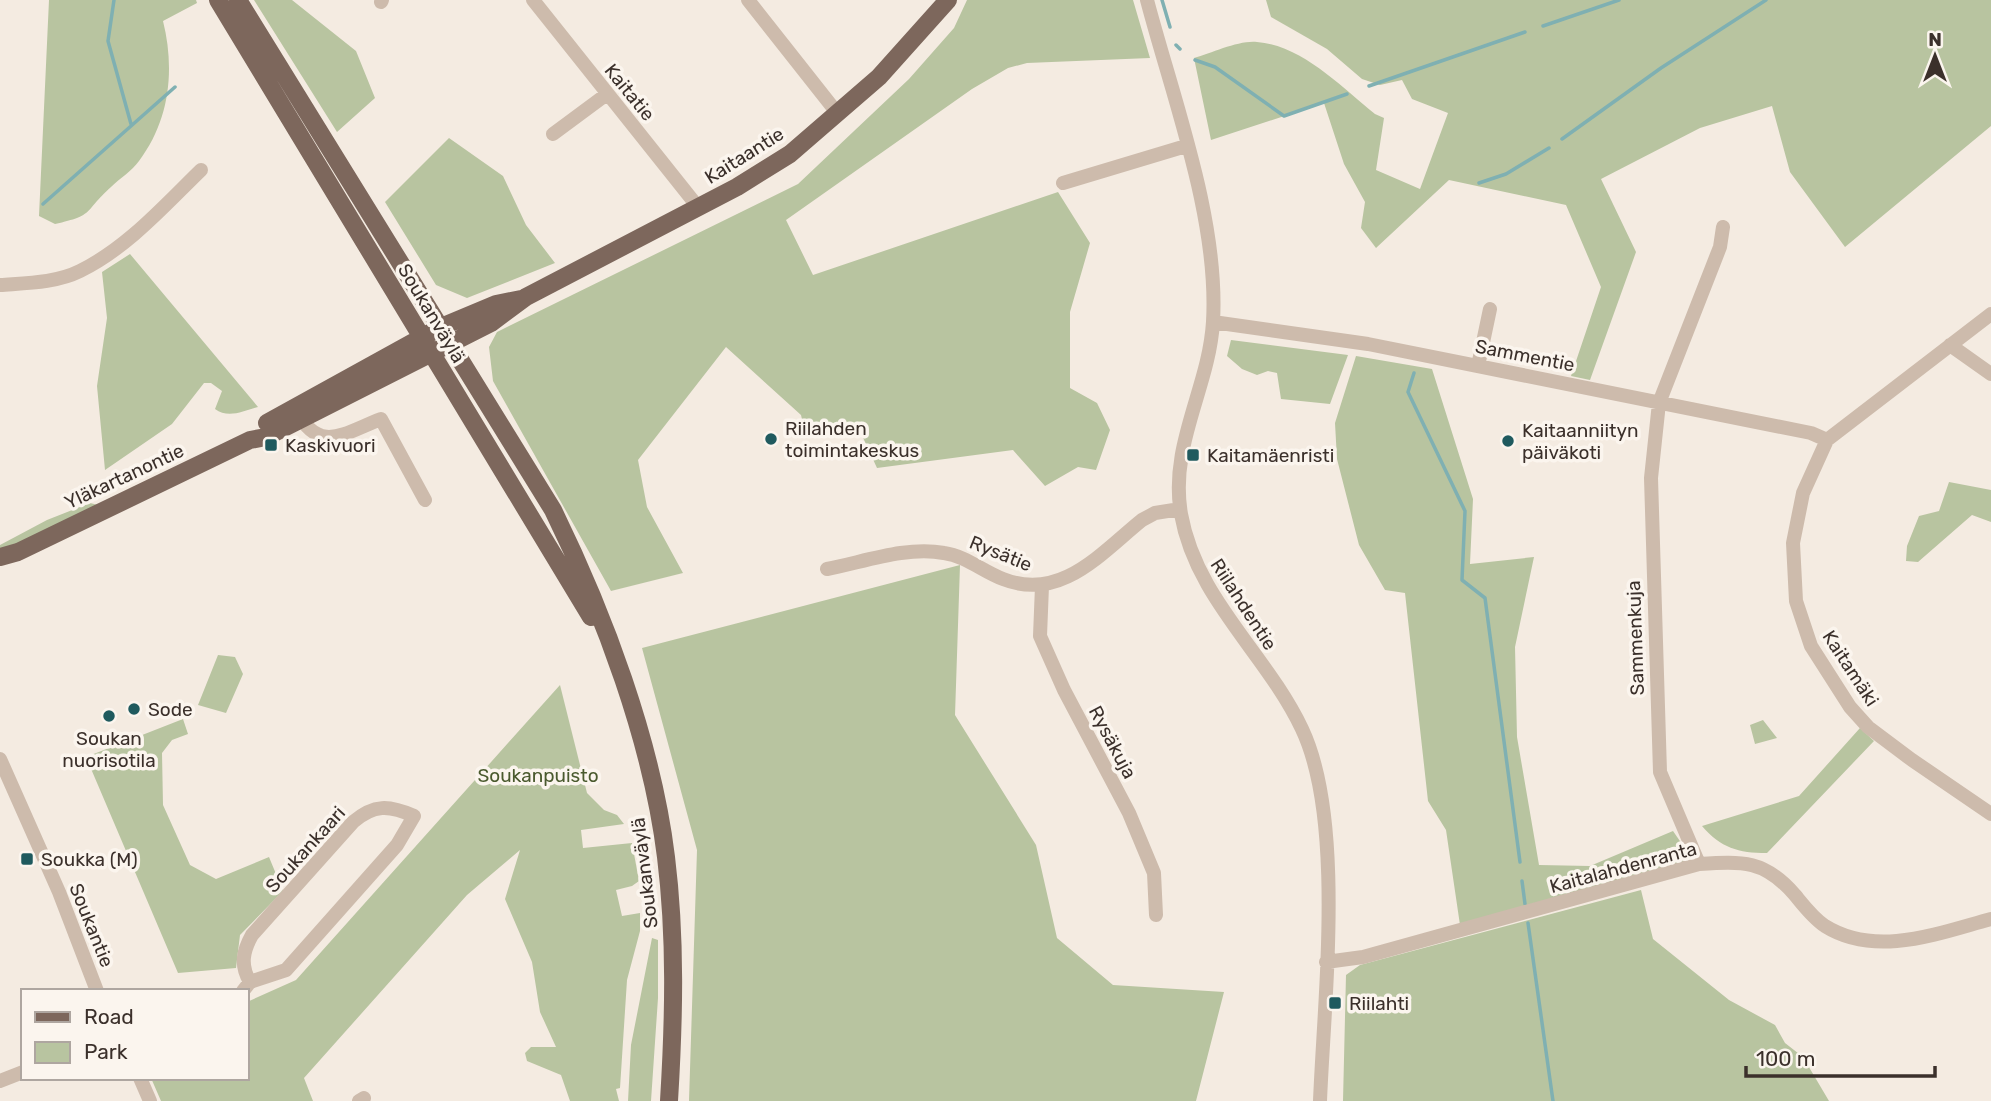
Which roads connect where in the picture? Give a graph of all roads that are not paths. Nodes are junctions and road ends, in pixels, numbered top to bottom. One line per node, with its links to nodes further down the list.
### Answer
1 (218, 0): 22 (main road, Soukanväylä)
2 (239, 0): 20 (main road, Soukanväylä)
3 (533, 0): 7 (street, Kaitatie)
4 (748, 0): 8 (street)
5 (948, 0): 8 (main road, Kaitaantie)
6 (1147, 0): 10 (street, Riilahdentie)
7 (607, 94): 9 (street); 13 (street, Kaitatie)
8 (838, 114): 13 (main road, Kaitaantie)
9 (553, 134)
10 (1186, 146): 12 (street); 19 (street, Riilahdentie)
11 (201, 170): 15 (street)
12 (1063, 183)
13 (698, 207): 16 (main road, Kaitaantie)
14 (1723, 227): 26 (street, Sammenkuja)
15 (0, 285)
16 (526, 297): 20 (main road, Kaitaantie); 21 (main road, Kaitaantie)
17 (1490, 309): 24 (street)
18 (1991, 314): 23 (street, Kaitamäki)
19 (1213, 322): 24 (street, Sammentie); 30 (street, Riilahdentie)
20 (441, 327): 21 (main road, Soukanväylä); 22 (main road, Kaitaantie)
21 (450, 344): 22 (main road, Kaitaantie); 36 (main road, Soukanväylä)
22 (427, 345): 27 (main road, Yläkartanontie); 36 (main road, Soukanväylä)
23 (1950, 345): 25 (street); 28 (street, Kaitamäki)
24 (1478, 366): 26 (street, Sammentie)
25 (1991, 374)
26 (1659, 403): 28 (street, Sammentie); 39 (street, Sammenkuja)
27 (298, 413): 29 (street); 31 (main road, Yläkartanontie)
28 (1827, 440): 38 (street, Kaitamäki)
29 (425, 499)
30 (1180, 509): 35 (street, Rysätie); 42 (street, Riilahdentie)
31 (18, 552): 32 (main road, Yläkartanontie); 33 (main road, Yläkartanontie)
32 (0, 557)
33 (0, 569)
34 (827, 569): 35 (street, Rysätie)
35 (1042, 586): 40 (street, Rysäkuja)
36 (609, 647): 49 (main road, Soukanväylä)
37 (0, 759): 44 (street, Soukantie)
38 (1991, 814)
39 (1699, 864): 41 (street, Kaitalahdenranta); 42 (street, Kaitalahdenranta)
40 (1156, 915)
41 (1991, 919)
42 (1326, 962): 50 (street, Riilahdentie)
43 (246, 986): 43 (street, Soukankaari)
44 (96, 989)
45 (21, 1073): 47 (street)
46 (141, 1080): 48 (street)
47 (0, 1082)
48 (150, 1101)
49 (669, 1101)
50 (1320, 1101)

